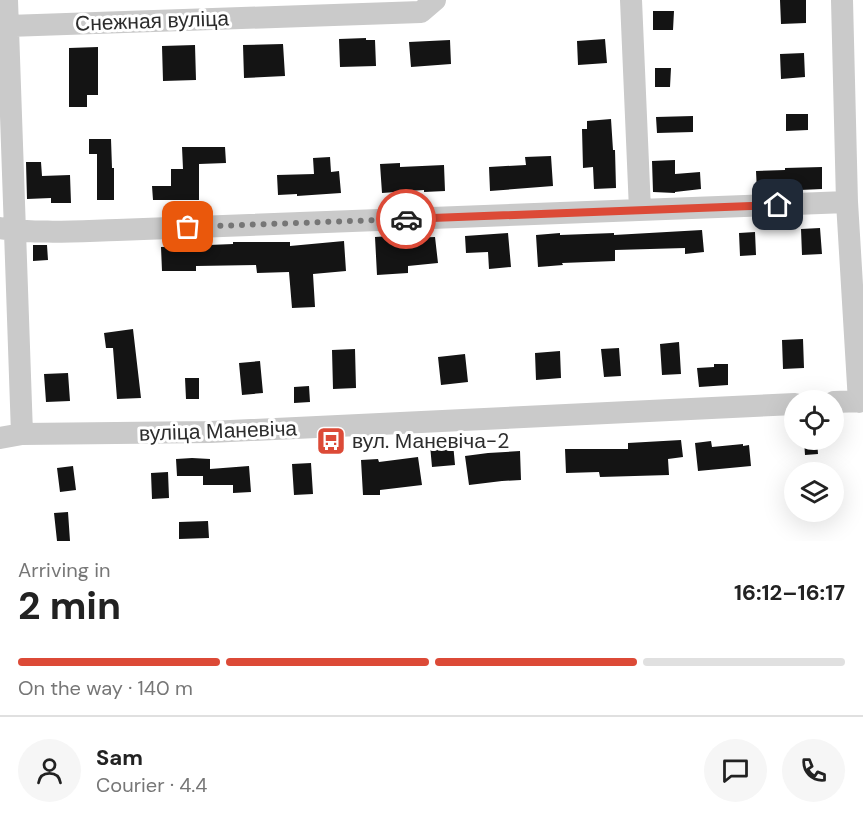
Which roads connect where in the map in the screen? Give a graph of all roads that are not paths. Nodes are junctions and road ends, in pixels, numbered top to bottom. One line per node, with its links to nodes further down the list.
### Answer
1 (7, 0): 5 (street)
2 (435, 0): 5 (street, Снежная вуліца)
3 (631, 0): 7 (street)
4 (842, 0): 6 (street)
5 (8, 26): 8 (street)
6 (847, 202): 7 (street); 9 (street)
7 (640, 210): 8 (street)
8 (7, 229): 12 (street)
9 (861, 401): 10 (street)
10 (844, 402)
11 (784, 405): 12 (street, вуліца Маневіча)
12 (11, 436)

